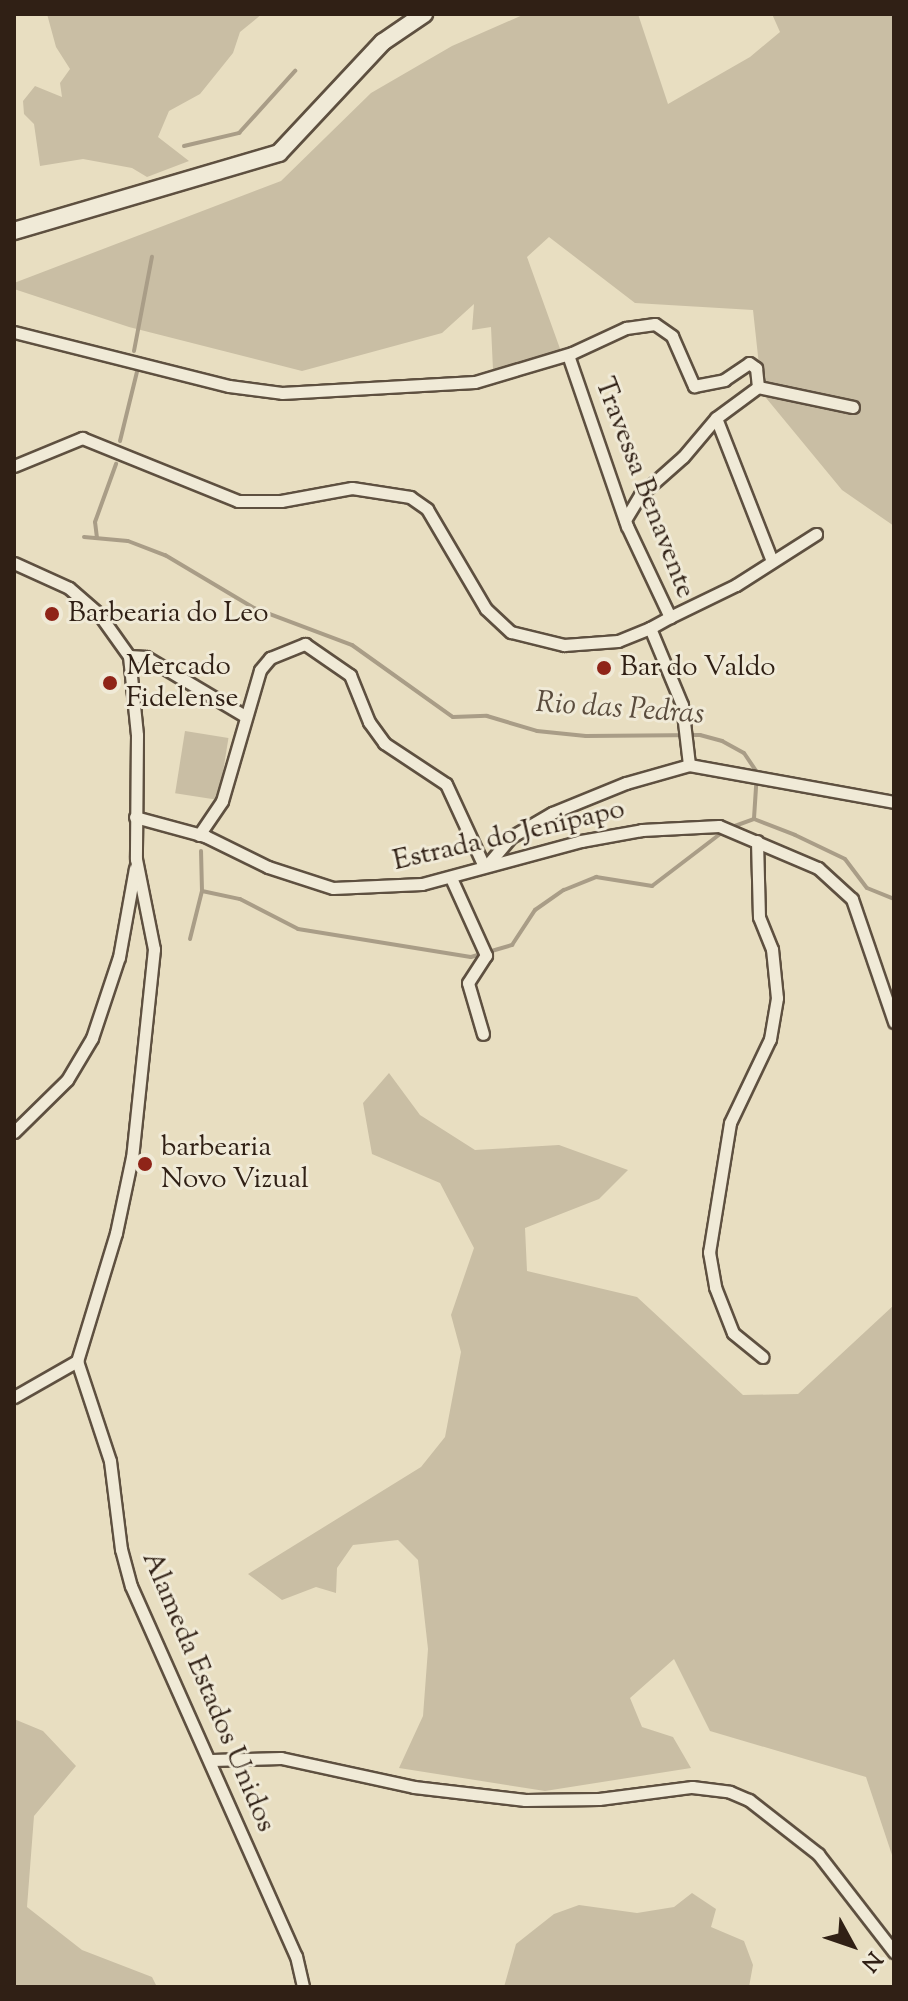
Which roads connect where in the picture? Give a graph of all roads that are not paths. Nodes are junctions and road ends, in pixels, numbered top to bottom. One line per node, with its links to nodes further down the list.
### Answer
1 (424, 14): 2 (main road)
2 (14, 231)
3 (14, 332): 4 (street)
4 (568, 355): 5 (street); 9 (street, Travessa Benavente)
5 (758, 387): 6 (street); 7 (street)
6 (853, 407)
7 (716, 418): 9 (street); 11 (street)
8 (14, 466): 14 (street)
9 (625, 520): 13 (street, Travessa Benavente)
10 (816, 534): 11 (street)
11 (772, 561): 13 (street)
12 (14, 563): 15 (street)
13 (670, 617): 14 (street, Travessa Benavente)
14 (650, 628): 17 (street, Travessa Benavente)
15 (129, 656): 16 (street); 19 (street)
16 (245, 716): 20 (street); 23 (street)
17 (689, 765): 18 (street); 23 (street)
18 (894, 802)
19 (135, 817): 20 (street, Estrada do Jenipapo); 22 (street)
20 (199, 835): 24 (street, Estrada do Jenipapo)
21 (757, 841): 23 (street, Estrada do Jenipapo); 25 (street, Estrada do Jenipapo); 28 (street)
22 (136, 859): 27 (street); 29 (street)
23 (486, 864): 24 (street, Estrada do Jenipapo)
24 (451, 878): 26 (street)
25 (894, 1022)
26 (483, 1034)
27 (14, 1132)
28 (763, 1357)
29 (77, 1361): 30 (street); 31 (street, Alameda Estados Unidos)
30 (14, 1397)
31 (212, 1760): 32 (street); 33 (street, Alameda Estados Unidos)
32 (894, 1952)
33 (303, 1987)

